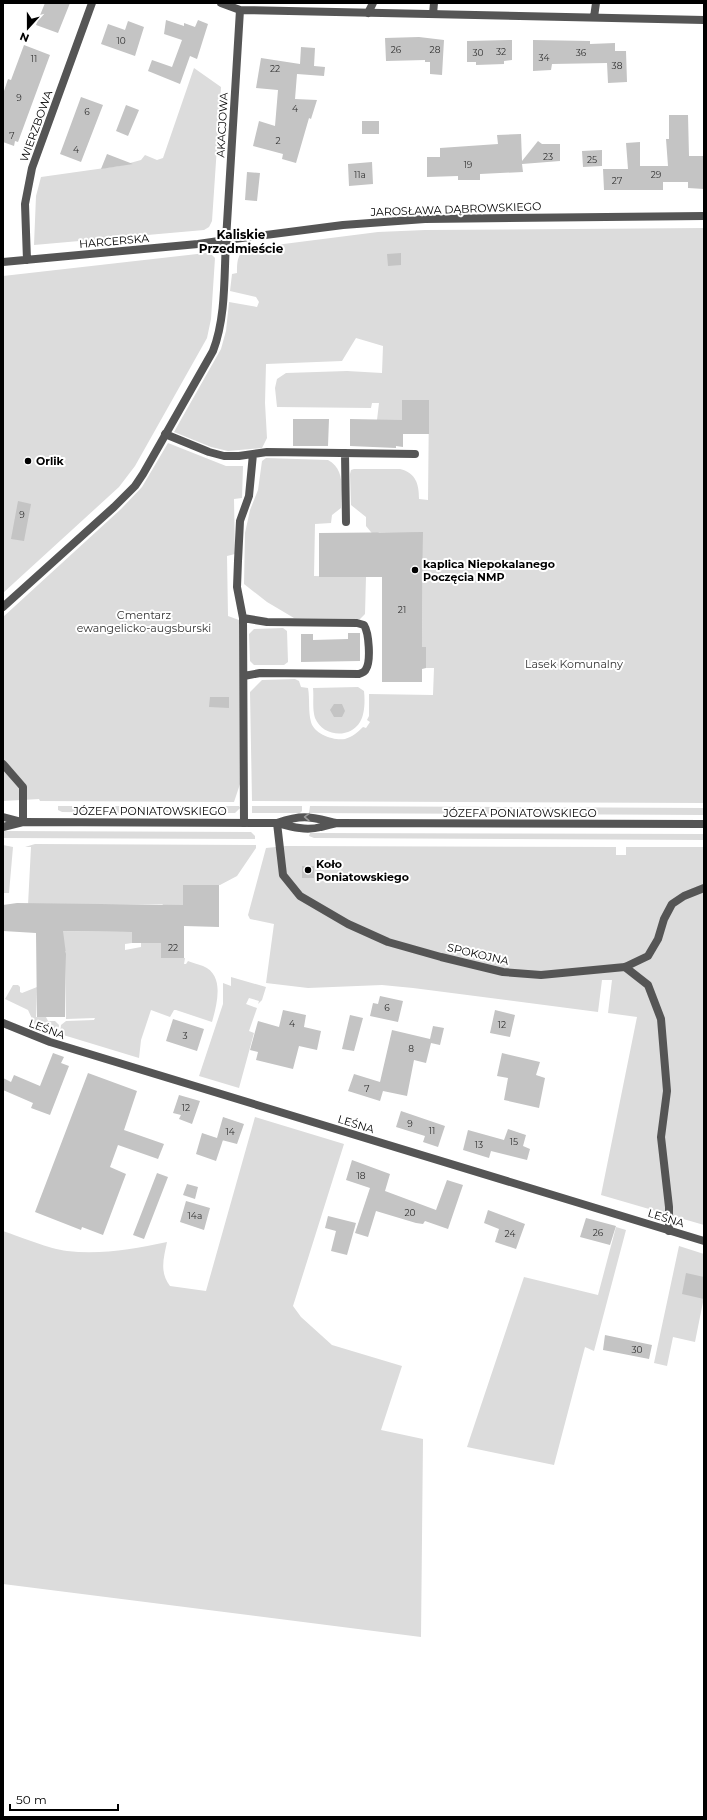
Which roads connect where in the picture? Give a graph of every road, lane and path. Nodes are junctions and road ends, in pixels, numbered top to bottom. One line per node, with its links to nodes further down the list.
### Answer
1 (92, 3): 13 (street, WIERZBOWA)
2 (221, 3): 6 (street)
3 (373, 3): 7 (street)
4 (434, 3): 8 (street)
5 (596, 3): 9 (street)
6 (240, 10): 7 (street); 12 (street, AKACJOWA)
7 (368, 13): 8 (street)
8 (433, 14): 9 (street)
9 (594, 17): 10 (street)
10 (704, 20)
11 (704, 216): 12 (street, JAROSŁAWA DĄBROWSKIEGO)
12 (226, 240): 13 (street, HARCERSKA); 15 (street)
13 (26, 260): 14 (street, HARCERSKA)
14 (3, 262)
15 (165, 434): 17 (street); 20 (street)
16 (346, 453): 17 (street); 18 (street); 19 (street)
17 (253, 454): 21 (street)
18 (415, 454)
19 (346, 522)
20 (3, 607)
21 (243, 618): 22 (street); 22 (street)
22 (244, 676): 26 (street)
23 (3, 764): 25 (street)
24 (3, 817): 25 (street, JÓZEFA PONIATOWSKIEGO)
25 (23, 822): 26 (street, JÓZEFA PONIATOWSKIEGO); 29 (street, JÓZEFA PONIATOWSKIEGO)
26 (244, 823): 27 (street, JÓZEFA PONIATOWSKIEGO)
27 (277, 823): 28 (street, JÓZEFA PONIATOWSKIEGO); 31 (street, SPOKOJNA)
28 (704, 824)
29 (3, 827)
30 (704, 888): 31 (street, SPOKOJNA)
31 (625, 968): 33 (street)
32 (3, 1023): 33 (street, LEŚNA)
33 (669, 1231): 34 (street, LEŚNA)
34 (704, 1241)

